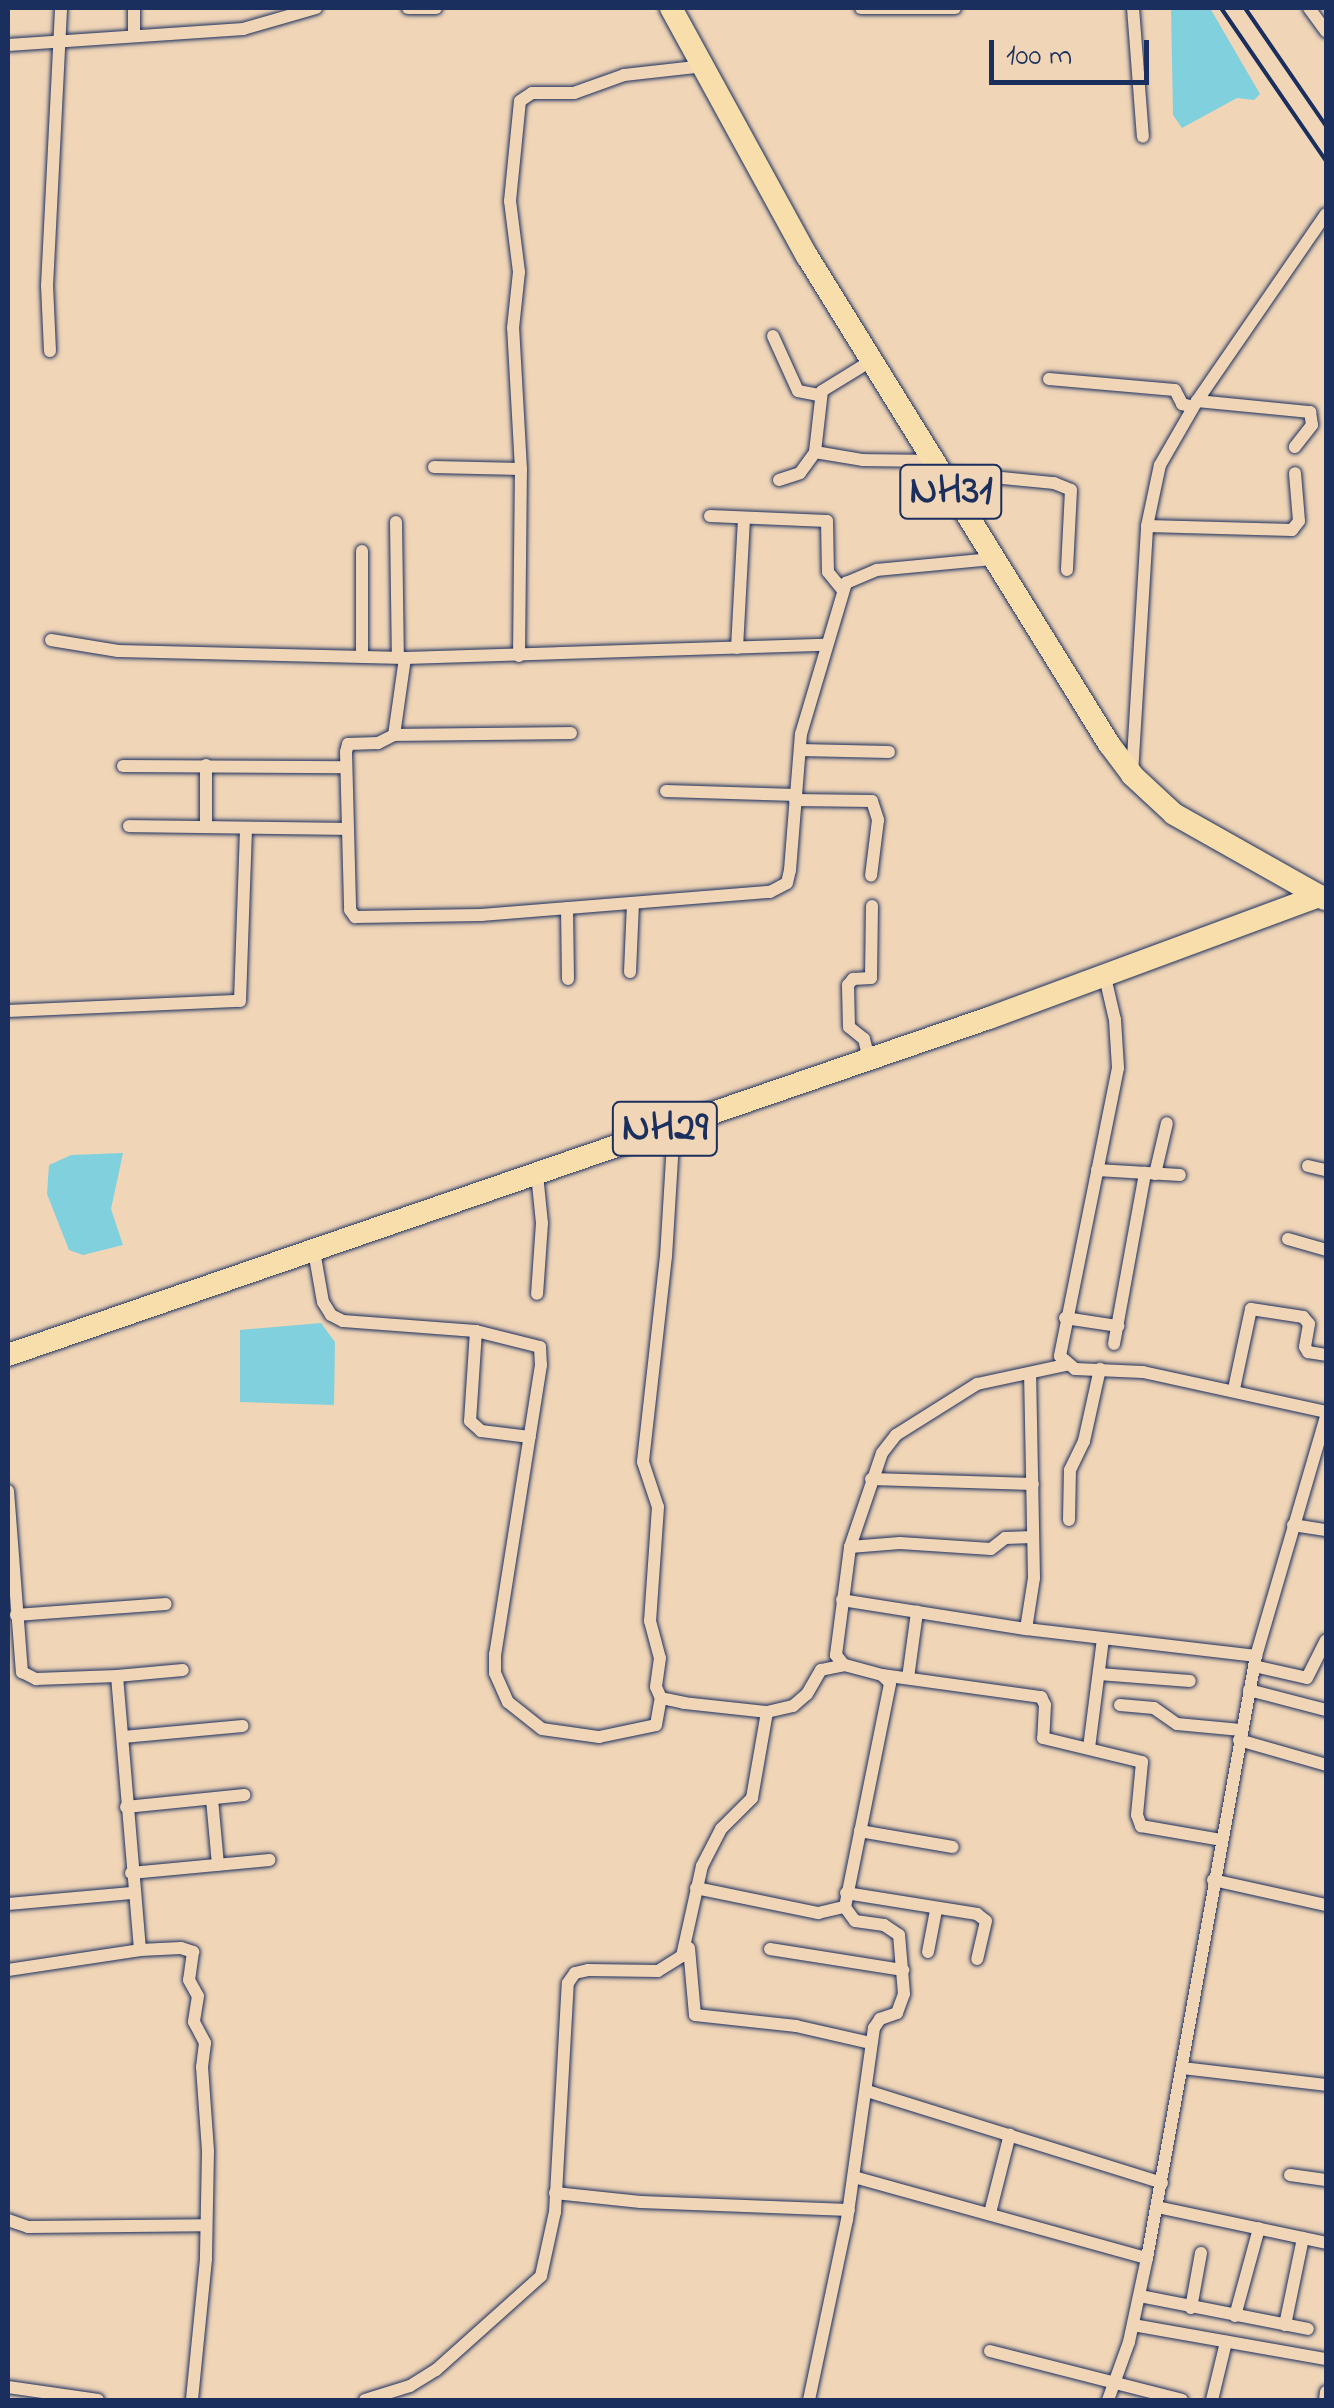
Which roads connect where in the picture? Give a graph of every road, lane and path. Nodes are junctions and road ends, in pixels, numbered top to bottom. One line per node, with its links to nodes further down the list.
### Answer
1 (61, 8): 13 (street)
2 (134, 8): 12 (street)
3 (316, 8): 12 (street)
4 (408, 8): 5 (street)
5 (436, 8)
6 (671, 8): 15 (highway, NH31)
7 (862, 8): 8 (street)
8 (955, 8)
9 (1132, 8): 16 (street)
10 (1309, 8): 11 (street)
11 (1326, 31)
12 (134, 35): 13 (street)
13 (56, 43): 14 (street); 19 (street)
14 (8, 45)
15 (704, 66): 20 (highway, NH31); 28 (street)
16 (1143, 137)
17 (1326, 214): 23 (street)
18 (773, 336): 22 (street)
19 (50, 351)
20 (871, 361): 22 (street); 26 (highway, NH31)
21 (1048, 378): 23 (street)
22 (819, 395): 25 (street)
23 (1195, 404): 24 (street); 34 (street)
24 (1295, 447)
25 (815, 452): 26 (street); 30 (street)
26 (935, 466): 36 (highway, NH31); 37 (street)
27 (434, 467): 28 (street)
28 (522, 469): 42 (street)
29 (1295, 473): 34 (street)
30 (779, 480)
31 (710, 516): 32 (street)
32 (744, 518): 38 (street); 41 (street)
33 (396, 522): 44 (street)
34 (1146, 526): 52 (street)
35 (362, 550): 43 (street)
36 (992, 558): 38 (street); 52 (highway, NH31)
37 (1067, 570)
38 (842, 589): 40 (street)
39 (51, 640): 43 (street)
40 (825, 645): 41 (street); 47 (street)
41 (738, 648): 42 (street)
42 (519, 656): 44 (street)
43 (362, 657): 44 (street)
44 (402, 658): 46 (street)
45 (571, 733): 46 (street)
46 (394, 735): 51 (street)
47 (800, 750): 48 (street); 54 (street)
48 (890, 752)
49 (206, 765): 50 (street); 51 (street); 56 (street)
50 (123, 766)
51 (346, 767): 58 (street)
52 (1132, 775): 60 (highway, NH31)
53 (666, 791): 54 (street)
54 (795, 798): 59 (street); 61 (street)
55 (129, 826): 56 (street)
56 (206, 827): 57 (street)
57 (246, 828): 58 (street); 67 (street)
58 (346, 829): 63 (street)
59 (871, 876)
60 (1323, 898): 65 (highway, NH29)
61 (633, 903): 63 (street); 64 (street)
62 (872, 906): 68 (street)
63 (567, 908): 66 (street)
64 (630, 972)
65 (1106, 977): 68 (highway, NH29); 72 (street)
66 (568, 978)
67 (8, 1011)
68 (869, 1059): 70 (highway, NH29)
69 (1166, 1123): 74 (street)
70 (674, 1126): 75 (highway, NH29); 117 (street)
71 (1308, 1166): 73 (street)
72 (1098, 1170): 74 (street); 81 (street)
73 (1326, 1170)
74 (1150, 1173): 76 (street); 82 (street)
75 (536, 1174): 79 (highway, NH29); 80 (street)
76 (1180, 1175)
77 (1288, 1239): 78 (street)
78 (1326, 1250)
79 (314, 1251): 83 (street); 85 (highway, NH29)
80 (537, 1294)
81 (1065, 1318): 82 (street); 87 (street)
82 (1118, 1326): 84 (street)
83 (476, 1331): 92 (street); 92 (street)
84 (1114, 1344)
85 (8, 1355)
86 (1326, 1355): 90 (street)
87 (1066, 1365): 88 (street); 89 (street)
88 (1100, 1369): 90 (street); 96 (street)
89 (1030, 1372): 93 (street); 94 (street)
90 (1234, 1389): 91 (street)
91 (1326, 1415): 97 (street)
92 (530, 1437): 117 (street)
93 (872, 1479): 94 (street); 100 (street)
94 (1033, 1484): 99 (street)
95 (8, 1490): 104 (street)
96 (1070, 1520)
97 (1293, 1525): 98 (street); 108 (street)
98 (1326, 1530)
99 (1033, 1537): 100 (street); 105 (street)
100 (850, 1547): 101 (street)
101 (842, 1600): 103 (street); 109 (street)
102 (166, 1604): 104 (street)
103 (917, 1612): 105 (street); 114 (street)
104 (16, 1615): 113 (street)
105 (1026, 1630): 106 (street)
106 (1103, 1639): 108 (street); 112 (street)
107 (1326, 1640): 108 (street)
108 (1255, 1661): 116 (street)
109 (844, 1665): 111 (street); 120 (street)
110 (183, 1670): 113 (street)
111 (882, 1674): 114 (street); 129 (street)
112 (1099, 1674): 115 (street); 124 (street)
113 (117, 1676): 123 (street)
114 (908, 1678): 124 (street)
115 (1190, 1680)
116 (1250, 1690): 119 (street); 122 (street)
117 (662, 1698): 120 (street)
118 (1120, 1706): 122 (street)
119 (1326, 1710)
120 (767, 1712): 136 (street)
121 (242, 1726): 123 (street)
122 (1240, 1735): 125 (street); 130 (street)
123 (123, 1737): 128 (street)
124 (1089, 1748): 130 (street)
125 (1326, 1765)
126 (244, 1795): 127 (street)
127 (212, 1798): 128 (street); 133 (street)
128 (126, 1807): 134 (street)
129 (860, 1831): 131 (street); 138 (street)
130 (1221, 1840): 135 (street)
131 (953, 1847)
132 (269, 1860): 133 (street)
133 (218, 1865): 134 (street)
134 (131, 1873): 137 (street)
135 (1213, 1880): 140 (street); 150 (street)
136 (696, 1888): 138 (street); 142 (street)
137 (132, 1894): 139 (street); 144 (street)
138 (845, 1900): 141 (street); 148 (street)
139 (8, 1904)
140 (1326, 1904)
141 (936, 1910): 145 (street); 146 (street)
142 (689, 1941): 149 (street); 158 (street)
143 (770, 1949): 148 (street)
144 (140, 1950): 147 (street); 163 (street)
145 (928, 1952)
146 (977, 1959)
147 (8, 1970)
148 (902, 1970): 149 (street)
149 (871, 2042): 152 (street)
150 (1182, 2068): 151 (street); 157 (street)
151 (1326, 2086)
152 (867, 2091): 153 (street); 155 (street)
153 (1010, 2134): 157 (street); 161 (street)
154 (1290, 2174): 156 (street)
155 (854, 2177): 160 (street); 161 (street)
156 (1326, 2180)
157 (1162, 2183): 159 (street)
158 (555, 2194): 160 (street); 178 (street)
159 (1158, 2207): 164 (street); 168 (street)
160 (849, 2210): 186 (street)
161 (990, 2212): 168 (street)
162 (8, 2220): 163 (street)
163 (206, 2225): 183 (street)
164 (1259, 2228): 165 (street); 171 (street)
165 (1303, 2238): 166 (street); 173 (street)
166 (1326, 2243)
167 (1202, 2252): 170 (street)
168 (1148, 2258): 169 (street)
169 (1140, 2296): 170 (street); 172 (street)
170 (1190, 2308): 171 (street)
171 (1235, 2316): 173 (street)
172 (1133, 2325): 175 (street); 179 (street)
173 (1285, 2325): 174 (street)
174 (1308, 2329)
175 (1226, 2342): 177 (street); 189 (street)
176 (990, 2351): 179 (street)
177 (1326, 2360)
178 (410, 2386): 184 (street); 185 (street)
179 (1114, 2386): 187 (street); 188 (street)
180 (8, 2387): 182 (street)
181 (1326, 2392): 190 (street)
182 (98, 2400)
183 (192, 2400)
184 (365, 2400)
185 (402, 2400)
186 (809, 2400)
187 (1108, 2400)
188 (1182, 2400)
189 (1212, 2400)
190 (1325, 2400)

